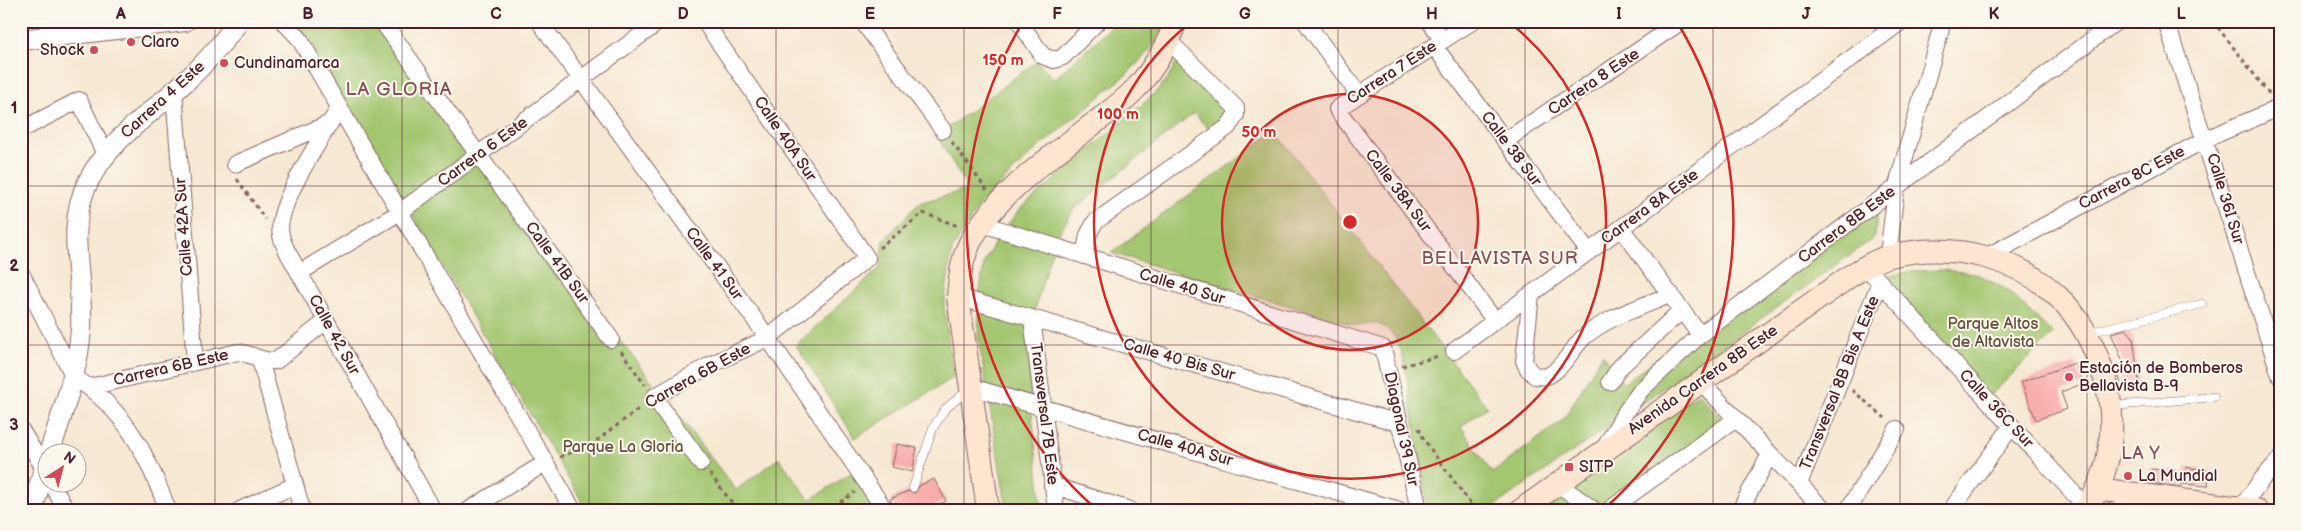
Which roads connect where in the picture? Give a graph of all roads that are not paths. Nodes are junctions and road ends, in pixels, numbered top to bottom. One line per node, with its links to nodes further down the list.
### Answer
1 (186, 21): 19 (street)
2 (239, 21): 24 (street, Carrera 4 Este)
3 (283, 21): 26 (street)
4 (382, 21): 35 (street, Calle 41B Sur)
5 (539, 21): 23 (street, Calle 41 Sur)
6 (660, 21): 23 (street, Carrera 6 Este)
7 (704, 21): 45 (street, Calle 40A Sur)
8 (862, 21): 31 (street)
9 (1019, 21): 10 (street)
10 (1098, 21)
11 (1305, 21): 25 (street)
12 (1429, 21): 22 (street, Calle 38 Sur)
13 (1473, 21): 22 (street, Carrera 7 Este)
14 (1682, 21): 33 (street, Carrera 8 Este)
15 (1902, 21): 40 (street, Carrera 8A Este)
16 (1943, 21): 37 (street)
17 (2117, 21): 37 (street, Carrera 8B Este)
18 (2166, 21): 32 (street, Calle 36I Sur)
19 (52, 28): 21 (street)
20 (1173, 31): 39 (main road); 42 (street)
21 (21, 40)
22 (1438, 43): 25 (street, Carrera 7 Este); 33 (street, Calle 38 Sur)
23 (581, 80): 35 (street, Carrera 6 Este); 59 (street, Calle 41 Sur)
24 (174, 92): 34 (street, Carrera 4 Este); 64 (street, Calle 42A Sur)
25 (1359, 95): 28 (street, Carrera 7 Este)
26 (339, 108): 29 (street); 38 (street)
27 (2280, 108): 32 (street, Carrera 8C Este)
28 (1337, 109): 56 (street, Calle 38A Sur)
29 (330, 123): 36 (street); 47 (street, Calle 42 Sur)
30 (21, 130): 34 (street)
31 (943, 130)
32 (2206, 139): 44 (street, Carrera 8C Este); 65 (street, Calle 36I Sur)
33 (1505, 142): 41 (street, Calle 38 Sur)
34 (105, 154): 66 (street, Carrera 4 Este)
35 (478, 155): 38 (street, Carrera 6 Este); 60 (street, Calle 41B Sur)
36 (235, 164)
37 (1896, 189): 43 (street); 58 (street, Carrera 8B Este)
38 (400, 212): 47 (street, Carrera 6 Este); 84 (street)
39 (979, 228): 42 (street, Calle 40 Sur); 51 (main road)
40 (1621, 228): 41 (street, Carrera 8A Este); 50 (street)
41 (1589, 252): 49 (street, Carrera 8A Este)
42 (1084, 256): 61 (street, Calle 40 Sur)
43 (1888, 256): 44 (main road, Avenida Carrera 8B Este); 48 (main road, Avenida Carrera 8B Este)
44 (1986, 256): 57 (main road, Avenida Carrera 8B Este)
45 (867, 258): 59 (street, Carrera 6B Este)
46 (21, 273): 66 (street)
47 (299, 273): 55 (street, Calle 42 Sur)
48 (1873, 274): 68 (main road, Avenida Carrera 8B Este); 75 (street, Calle 36C Sur); 87 (street, Transversal 8B Bis A Este)
49 (1532, 294): 50 (street); 56 (street, Carrera 8A Este)
50 (1671, 294): 53 (street)
51 (958, 298): 54 (street, Calle 40 Bis Sur); 69 (main road)
52 (2202, 304): 57 (lane)
53 (1682, 310): 58 (street); 67 (street)
54 (1032, 318): 72 (street, Transversal 7B Este); 74 (street, Calle 40 Bis Sur)
55 (326, 321): 63 (street, Carrera 6B Este); 101 (street, Calle 42 Sur)
56 (1495, 321): 62 (street, Carrera 8A Este)
57 (2086, 334): 71 (main road, Avenida Carrera 8B Este)
58 (1700, 335): 79 (street, Carrera 8B Este)
59 (768, 338): 83 (street, Carrera 6B Este); 104 (street, Calle 41 Sur)
60 (612, 339)
61 (1383, 348): 74 (street, Diagonal 39 Sur)
62 (1454, 351)
63 (260, 360): 64 (street, Carrera 6B Este); 85 (street)
64 (195, 362): 66 (street, Carrera 6B Este)
65 (2281, 378)
66 (81, 382): 78 (street, Carrera 4 Este); 98 (street)
67 (1610, 382)
68 (1701, 382): 73 (street); 79 (main road, Avenida Carrera 8B Este)
69 (971, 387): 72 (street, Calle 40A Sur); 89 (lane); 105 (main road)
70 (2214, 397): 71 (lane)
71 (2111, 406): 93 (main road, Avenida Carrera 8B Este)
72 (1042, 408): 88 (street, Transversal 7B Este); 108 (street, Calle 40A Sur)
73 (1736, 419): 81 (street); 112 (street)
74 (1400, 423): 109 (street, Diagonal 39 Sur)
75 (2012, 426): 93 (street, Calle 36C Sur); 116 (street)
76 (1897, 428): 115 (street)
77 (21, 430): 80 (street)
78 (57, 444)
79 (1602, 452): 86 (main road, Avenida Carrera 8B Este)
80 (38, 453)
81 (1770, 454): 87 (street); 113 (street)
82 (2281, 458): 95 (street)
83 (701, 462)
84 (545, 463): 102 (street); 103 (street)
85 (295, 484): 99 (street); 100 (street)
86 (1558, 484): 110 (main road, Avenida Carrera 8B Este); 111 (street)
87 (1799, 484): 114 (street)
88 (1052, 485): 106 (street, Transversal 7B Este); 107 (street)
89 (913, 488)
90 (38, 494): 96 (street, Carrera 4 Este)
91 (59, 494): 97 (street)
92 (2120, 501): 93 (main road); 94 (main road)
93 (2089, 502)
94 (2198, 506): 95 (main road)
95 (2248, 509)
96 (32, 510)
97 (66, 510)
98 (168, 510)
99 (240, 510)
100 (302, 510)
101 (433, 510)
102 (469, 510)
103 (573, 510)
104 (885, 510)
105 (988, 510)
106 (1056, 510)
107 (1130, 510)
108 (1399, 510)
109 (1419, 510)
110 (1521, 510)
111 (1594, 510)
112 (1609, 510)
113 (1740, 510)
114 (1824, 510)
115 (1848, 510)
116 (1951, 510)

